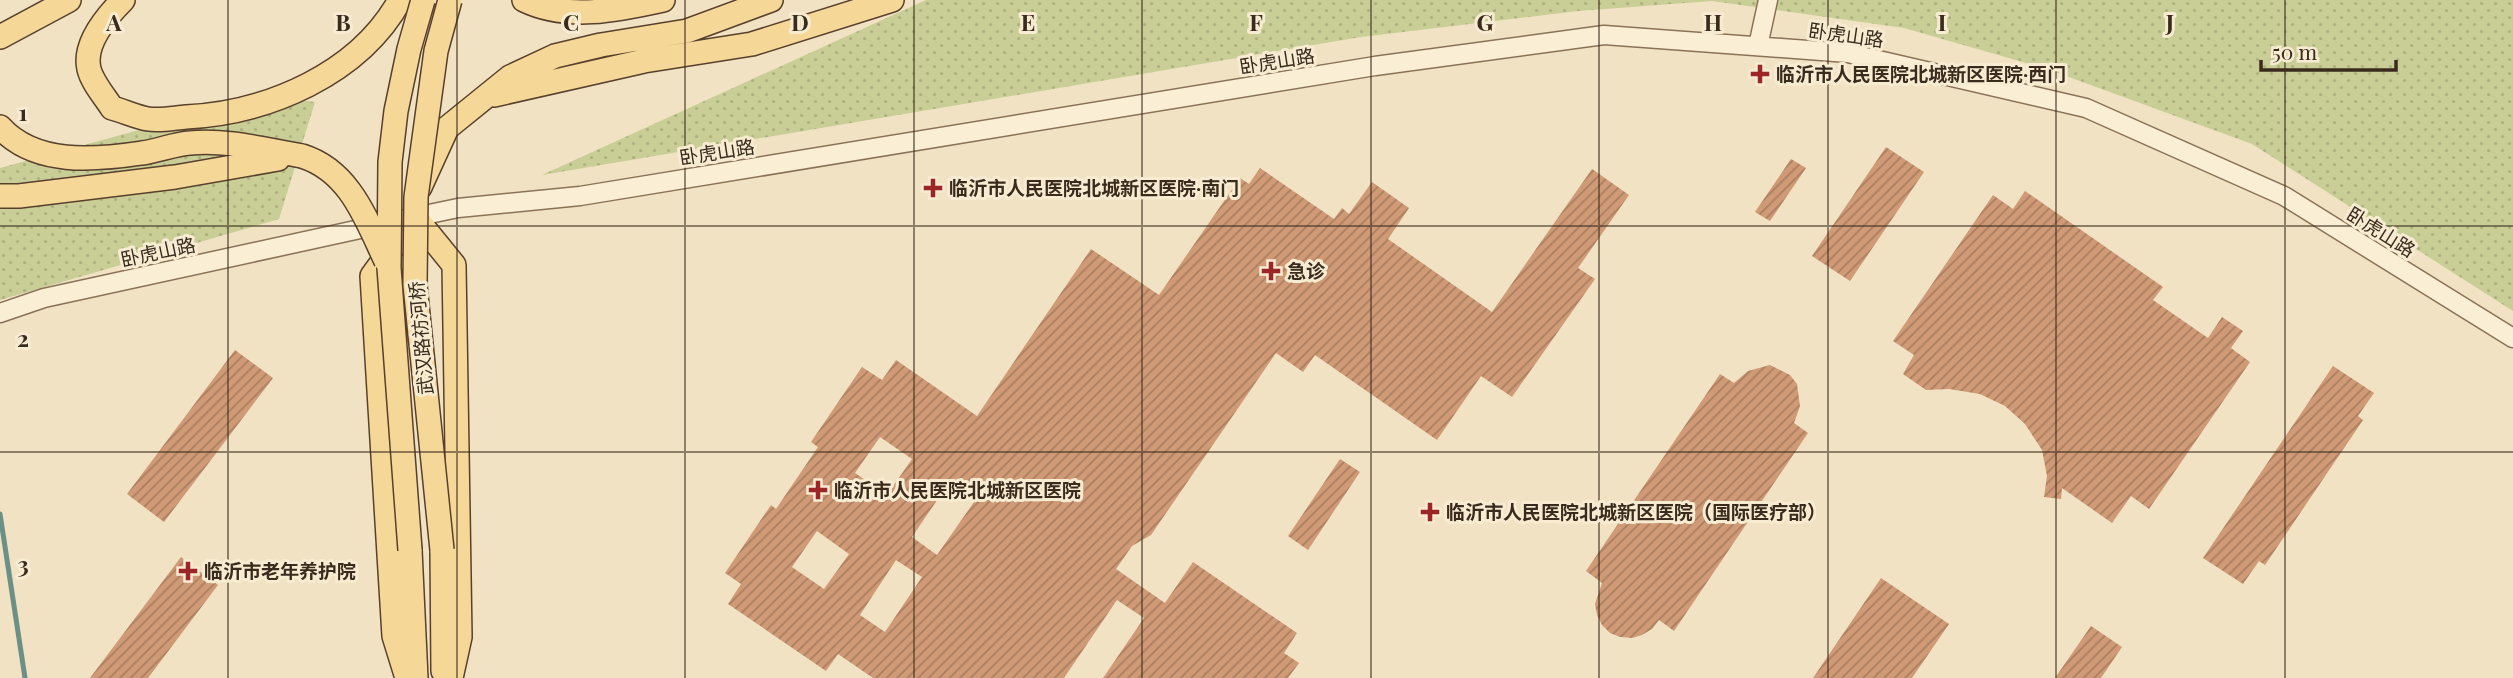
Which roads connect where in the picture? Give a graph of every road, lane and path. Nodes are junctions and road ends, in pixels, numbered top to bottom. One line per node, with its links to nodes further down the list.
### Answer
1 (69, 0): 11 (main road)
2 (123, 0): 3 (main road)
3 (400, 0)
4 (422, 0): 18 (main road, 武汉路祊河桥, bridge)
5 (450, 0): 17 (main road, 武汉路祊河桥, bridge)
6 (524, 0): 7 (main road)
7 (663, 0)
8 (771, 0): 13 (main road)
9 (892, 0): 13 (main road)
10 (1768, 0): 12 (street)
11 (0, 37)
12 (1758, 46): 17 (street, 卧虎山路); 20 (street, 卧虎山路)
13 (482, 97): 17 (main road, bridge)
14 (0, 127): 15 (main road)
15 (302, 156): 16 (main road); 18 (main road, bridge)
16 (0, 196)
17 (416, 207): 19 (street, 卧虎山路); 21 (main road); 23 (main road, 武汉路祊河桥, bridge); 24 (main road)
18 (389, 268): 22 (main road, 武汉路祊河桥, bridge)
19 (0, 313)
20 (2513, 338)
21 (407, 678)
22 (416, 678)
23 (444, 678)
24 (451, 678)

